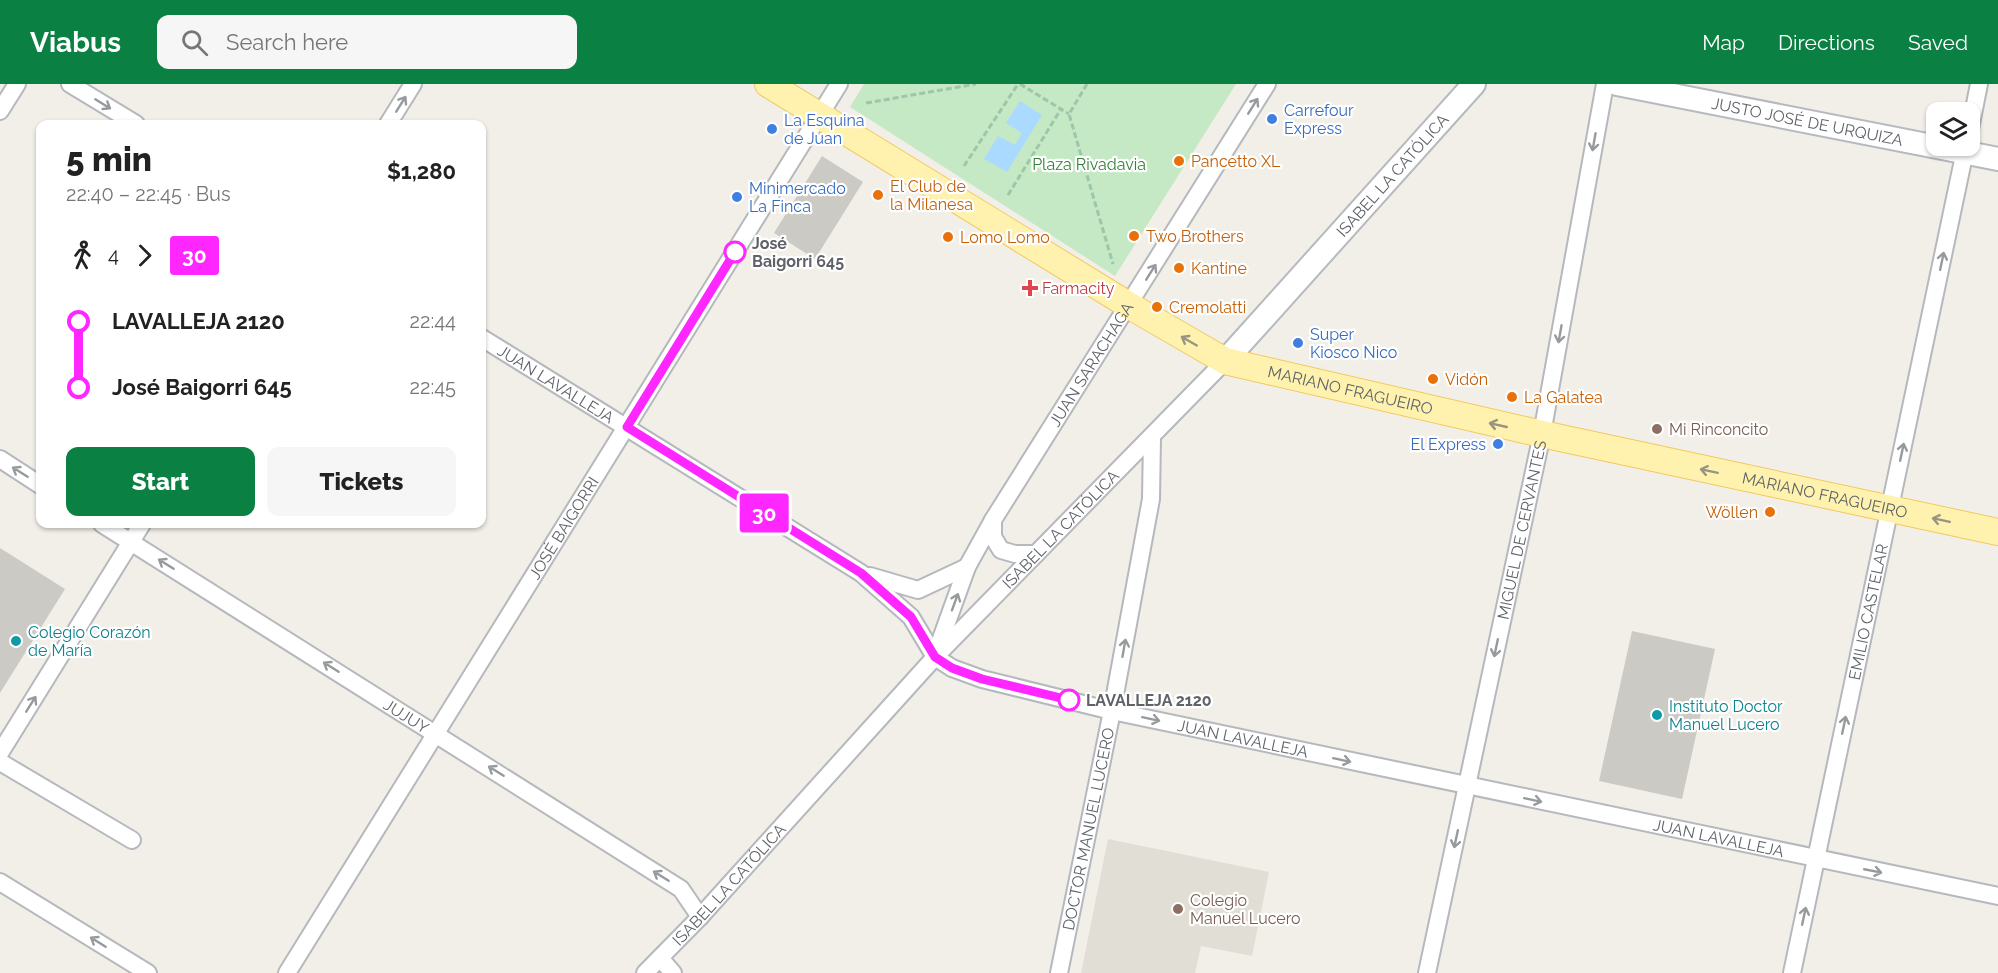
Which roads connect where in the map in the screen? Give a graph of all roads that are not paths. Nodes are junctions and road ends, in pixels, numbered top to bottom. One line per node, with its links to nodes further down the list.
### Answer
1 (17, 84): 12 (street)
2 (70, 84): 14 (street, one-way to 14)
3 (413, 84): 15 (street, one-way to 3)
4 (768, 84): 13 (main road, MARIANO FRAGUEIRO)
5 (839, 84): 13 (street, JOSÉ BAIGORRI)
6 (1267, 84): 20 (street, JUAN SARACHAGA, one-way to 6)
7 (1605, 84): 24 (street, MIGUEL DE CERVANTES, one-way to 24)
8 (1617, 84): 16 (street, JUSTO JOSÉ DE URQUIZA)
9 (1979, 84): 11 (street)
10 (1461, 87): 22 (street, ISABEL LA CATÓLICA)
11 (1975, 102)
12 (0, 111)
13 (820, 116): 20 (main road, MARIANO FRAGUEIRO); 23 (street, JOSÉ BAIGORRI)
14 (129, 120)
15 (390, 120)
16 (1926, 142)
17 (1980, 154): 19 (street, JUSTO JOSÉ DE URQUIZA)
18 (1964, 156): 28 (street, EMILIO CASTELAR, one-way to 18)
19 (1998, 159)
20 (1130, 306): 22 (main road, MARIANO FRAGUEIRO, one-way to 20); 29 (street, JUAN SARACHAGA)
21 (486, 340): 23 (street, JUAN LAVALLEJA)
22 (1225, 361): 24 (main road, MARIANO FRAGUEIRO, one-way to 22); 25 (street, ISABEL LA CATÓLICA)
23 (627, 427): 36 (street, JUAN LAVALLEJA); 39 (street, JOSÉ BAIGORRI)
24 (1542, 434): 28 (main road, MARIANO FRAGUEIRO, one-way to 24); 42 (street, MIGUEL DE CERVANTES, one-way to 42)
25 (1152, 437): 34 (street, ISABEL LA CATÓLICA); 38 (street, DOCTOR MANUEL LUCERO, one-way to 25)
26 (0, 459): 27 (street, one-way to 26)
27 (36, 482)
28 (1890, 510): 32 (main road, MARIANO FRAGUEIRO, one-way to 28); 44 (street, EMILIO CASTELAR, one-way to 28)
29 (993, 520): 34 (street); 35 (street, JUAN SARACHAGA)
30 (109, 528): 33 (street, JUJUY)
31 (139, 528): 33 (street)
32 (1998, 532)
33 (131, 541): 39 (street, JUJUY, one-way to 33); 40 (street, one-way to 33)
34 (1036, 554): 37 (street, ISABEL LA CATÓLICA)
35 (968, 567): 36 (street); 37 (street, JUAN SARACHAGA, one-way to 35)
36 (861, 573): 37 (street, JUAN LAVALLEJA)
37 (935, 657): 38 (street, JUAN LAVALLEJA); 47 (street, ISABEL LA CATÓLICA)
38 (1112, 711): 42 (street, JUAN LAVALLEJA, one-way to 42); 53 (street, DOCTOR MANUEL LUCERO)
39 (436, 734): 47 (street, JUJUY, one-way to 39); 50 (street, JOSÉ BAIGORRI)
40 (0, 753)
41 (0, 762): 43 (street)
42 (1467, 786): 44 (street, JUAN LAVALLEJA, one-way to 44); 54 (street, MIGUEL DE CERVANTES, one-way to 54)
43 (132, 840)
44 (1815, 860): 46 (street, JUAN LAVALLEJA, one-way to 46); 55 (street, EMILIO CASTELAR, one-way to 44)
45 (0, 882): 49 (street, one-way to 45)
46 (1998, 896)
47 (700, 917): 48 (street, ISABEL LA CATÓLICA)
48 (660, 958): 51 (street, ISABEL LA CATÓLICA); 52 (street)
49 (148, 973)
50 (287, 973)
51 (645, 973)
52 (673, 973)
53 (1059, 973)
54 (1427, 973)
55 (1792, 973)

